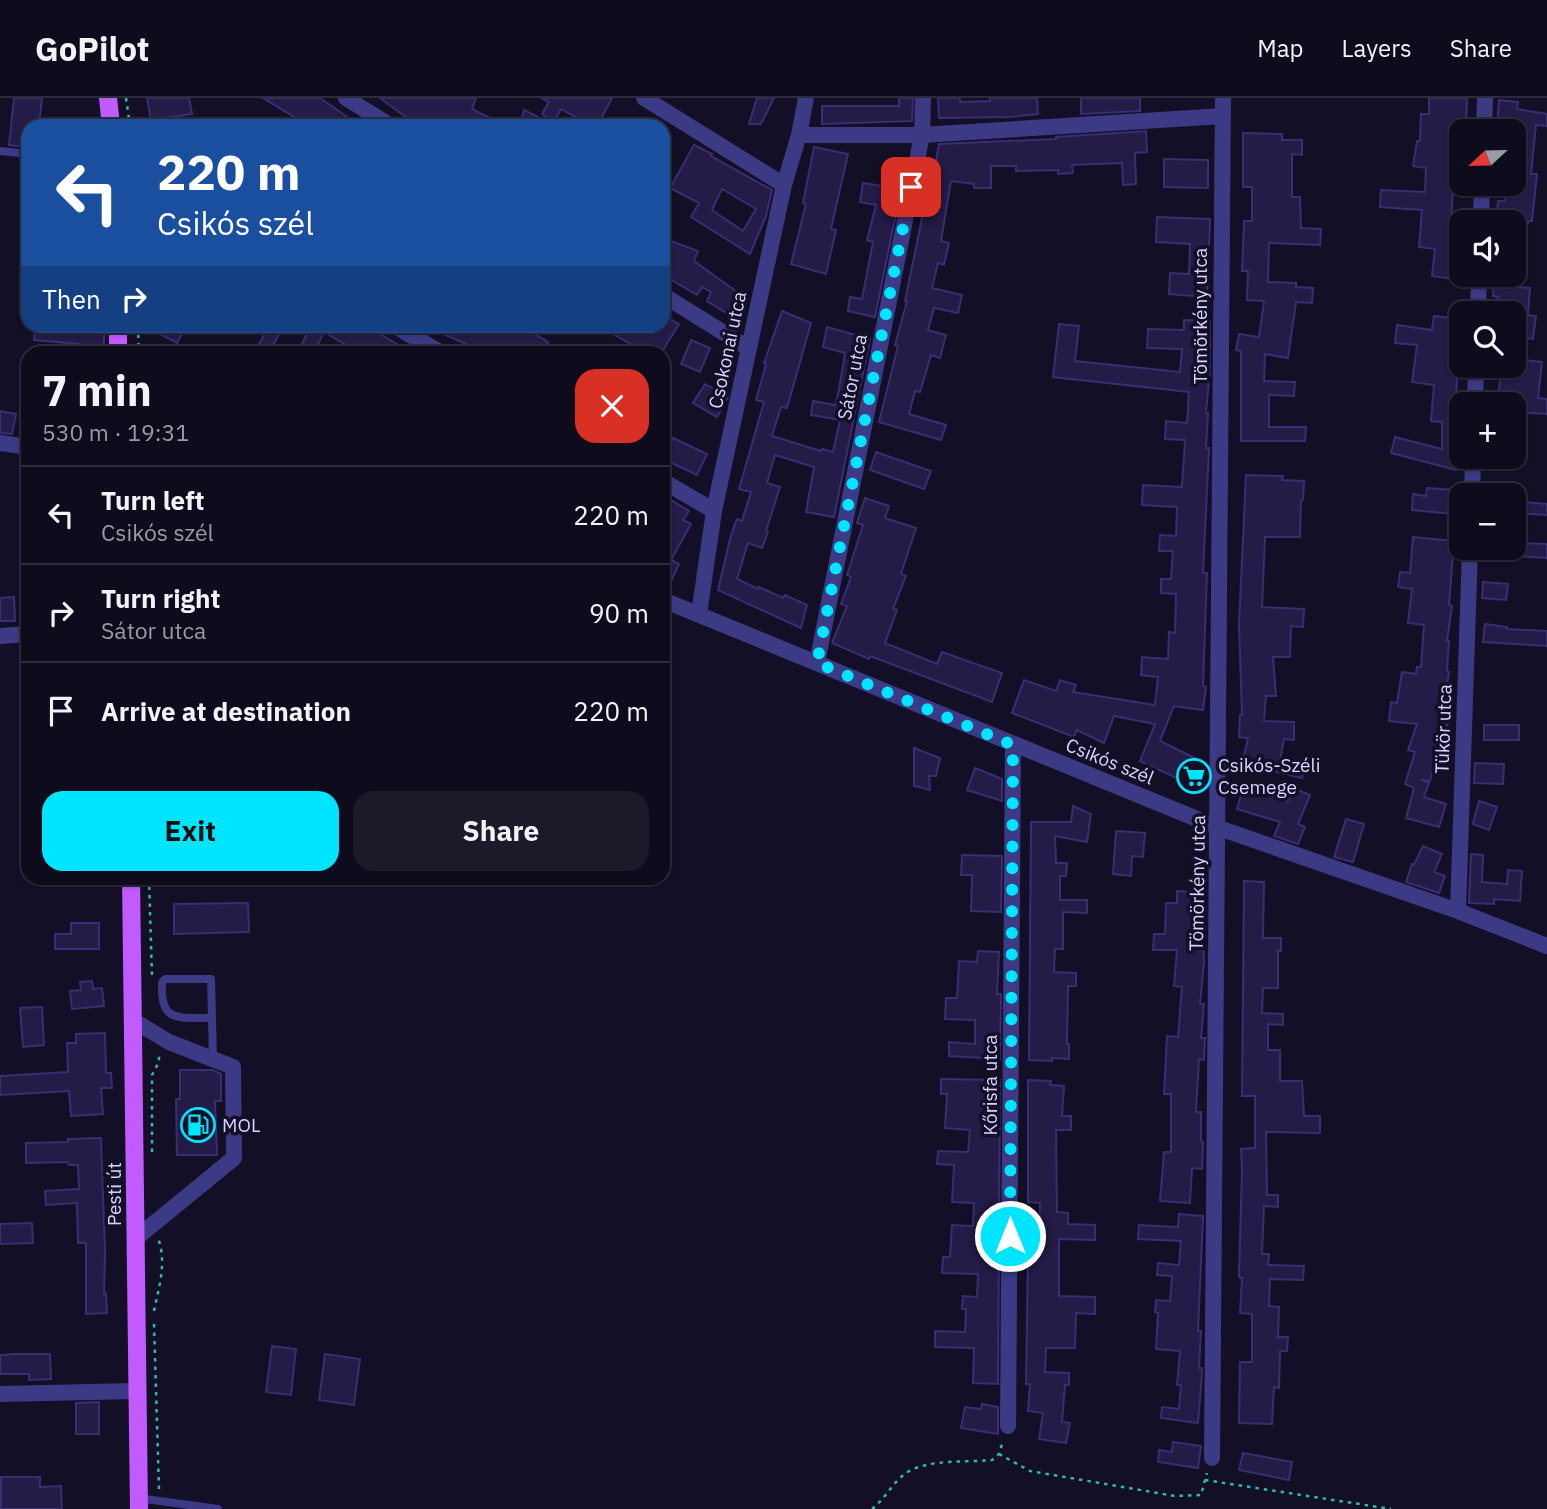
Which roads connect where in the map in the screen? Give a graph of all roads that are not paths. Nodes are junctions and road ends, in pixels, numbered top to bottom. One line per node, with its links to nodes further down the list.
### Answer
1 (108, 98): 9 (main road)
2 (346, 98): 10 (street)
3 (644, 98): 16 (street)
4 (806, 98): 12 (street, Csokonai utca)
5 (923, 98): 13 (street, Sátor utca)
6 (1223, 98): 8 (street, Tömörkény utca)
7 (1485, 98): 11 (street)
8 (1223, 116): 13 (street); 32 (street, Tömörkény utca)
9 (110, 119)
10 (380, 119)
11 (1484, 119)
12 (799, 135): 13 (street); 16 (street, Csokonai utca)
13 (922, 135): 30 (street, Sátor utca)
14 (0, 151): 15 (lane)
15 (21, 153)
16 (784, 185): 20 (street, Csokonai utca)
17 (670, 299): 20 (street)
18 (407, 333): 19 (street)
19 (429, 346)
20 (748, 348): 24 (street, Csokonai utca)
21 (0, 443): 22 (street)
22 (21, 446)
23 (670, 485): 24 (street)
24 (714, 511): 27 (street, Csokonai utca)
25 (1470, 560): 34 (street, Tükör utca)
26 (670, 603): 27 (street, Csikós szél)
27 (699, 614): 30 (street, Csikós szél)
28 (21, 634): 29 (street)
29 (0, 636)
30 (817, 663): 31 (street, Csikós szél)
31 (1013, 745): 32 (street, Csikós szél); 42 (street, Kőrisfa utca)
32 (1219, 828): 34 (street, Csikós szél); 43 (street, Tömörkény utca)
33 (131, 885): 37 (main road, Pesti út)
34 (1458, 911): 35 (street, Csikós szél)
35 (1547, 946)
36 (212, 1018): 36 (lane); 38 (lane)
37 (134, 1021): 38 (street); 39 (main road, Pesti út)
38 (213, 1059): 39 (street)
39 (135, 1239): 40 (main road, Pesti út)
40 (136, 1391): 41 (street); 44 (main road, Pesti út)
41 (0, 1394)
42 (1008, 1426)
43 (1212, 1458)
44 (139, 1503): 45 (lane)
45 (218, 1509)

